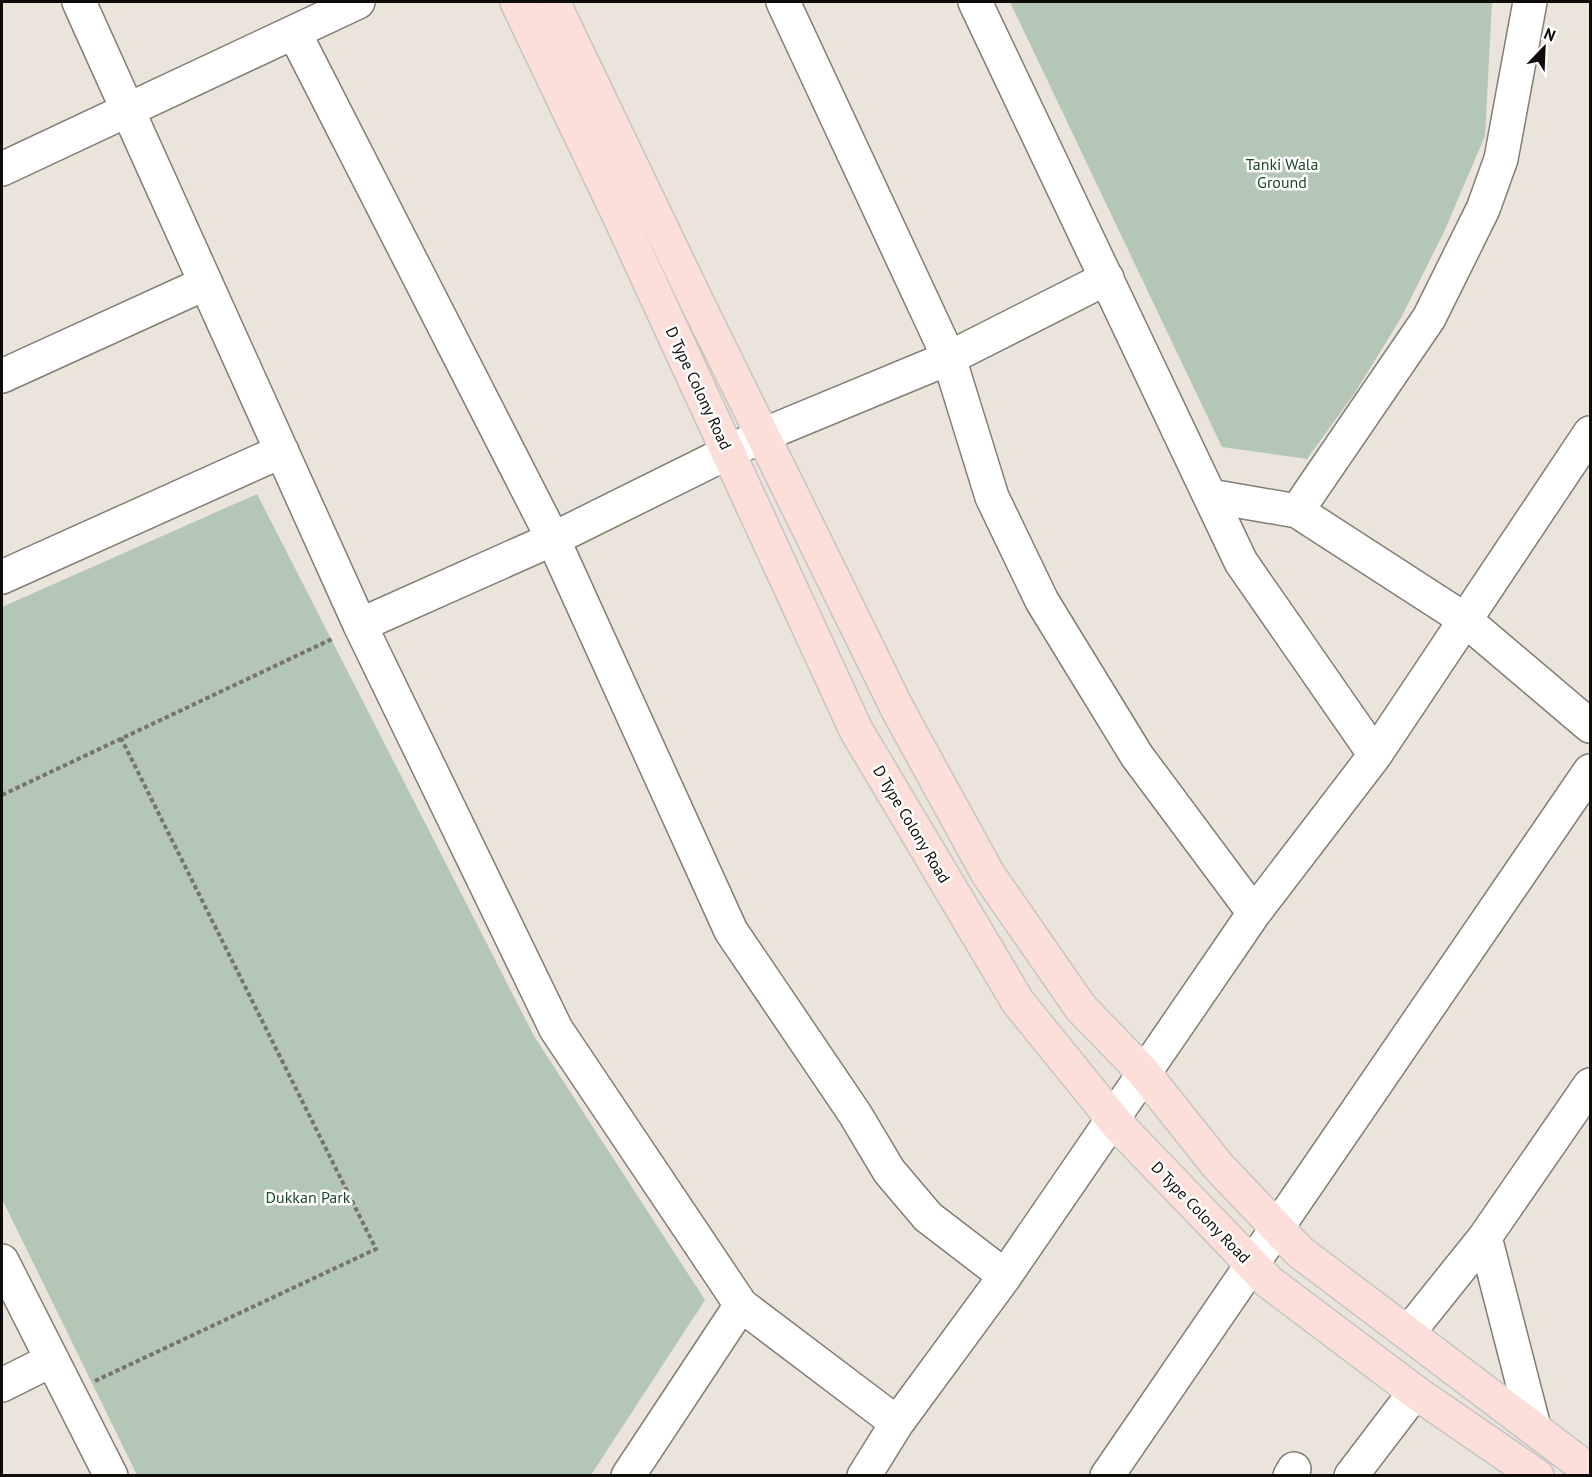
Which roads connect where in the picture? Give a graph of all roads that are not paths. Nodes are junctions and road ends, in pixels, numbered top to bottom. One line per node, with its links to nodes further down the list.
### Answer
1 (79, 2): 9 (street)
2 (358, 2): 8 (street)
3 (517, 2): 18 (main road, D Type Colony Road)
4 (553, 2): 16 (main road)
5 (783, 2): 13 (street)
6 (975, 2): 11 (street)
7 (1530, 2): 20 (street)
8 (294, 32): 9 (street); 21 (street)
9 (128, 110): 10 (street); 12 (street)
10 (2, 169)
11 (1107, 278): 13 (street); 19 (street)
12 (206, 284): 14 (street); 17 (street)
13 (949, 358): 16 (street); 28 (street)
14 (2, 376)
15 (1590, 433): 23 (street)
16 (763, 435): 18 (street); 29 (main road)
17 (282, 451): 22 (street); 24 (street)
18 (728, 451): 21 (street); 31 (main road, D Type Colony Road)
19 (1210, 496): 20 (street); 26 (street)
20 (1298, 511): 23 (street)
21 (553, 539): 24 (street); 36 (street)
22 (2, 577)
23 (1464, 619): 25 (street); 26 (street)
24 (360, 626): 37 (street)
25 (1590, 726)
26 (1375, 755): 28 (street)
27 (1590, 771): 32 (street)
28 (1254, 913): 29 (street)
29 (1144, 1073): 31 (street); 32 (main road)
30 (1590, 1085): 33 (street)
31 (1114, 1120): 35 (main road, D Type Colony Road); 36 (street)
32 (1278, 1229): 35 (street); 38 (main road)
33 (1485, 1237): 38 (street); 43 (street)
34 (2, 1261): 39 (street)
35 (1253, 1266): 41 (main road, D Type Colony Road); 48 (street)
36 (1005, 1276): 42 (street)
37 (741, 1305): 42 (street); 46 (street)
38 (1408, 1333): 43 (main road)
39 (52, 1360): 40 (street); 45 (street)
40 (2, 1384)
41 (1415, 1392): 49 (street); 50 (main road, D Type Colony Road)
42 (897, 1423): 47 (street)
43 (1534, 1427): 44 (main road)
44 (1586, 1468)
45 (111, 1476)
46 (628, 1476)
47 (864, 1476)
48 (1107, 1476)
49 (1351, 1476)
50 (1537, 1476)

